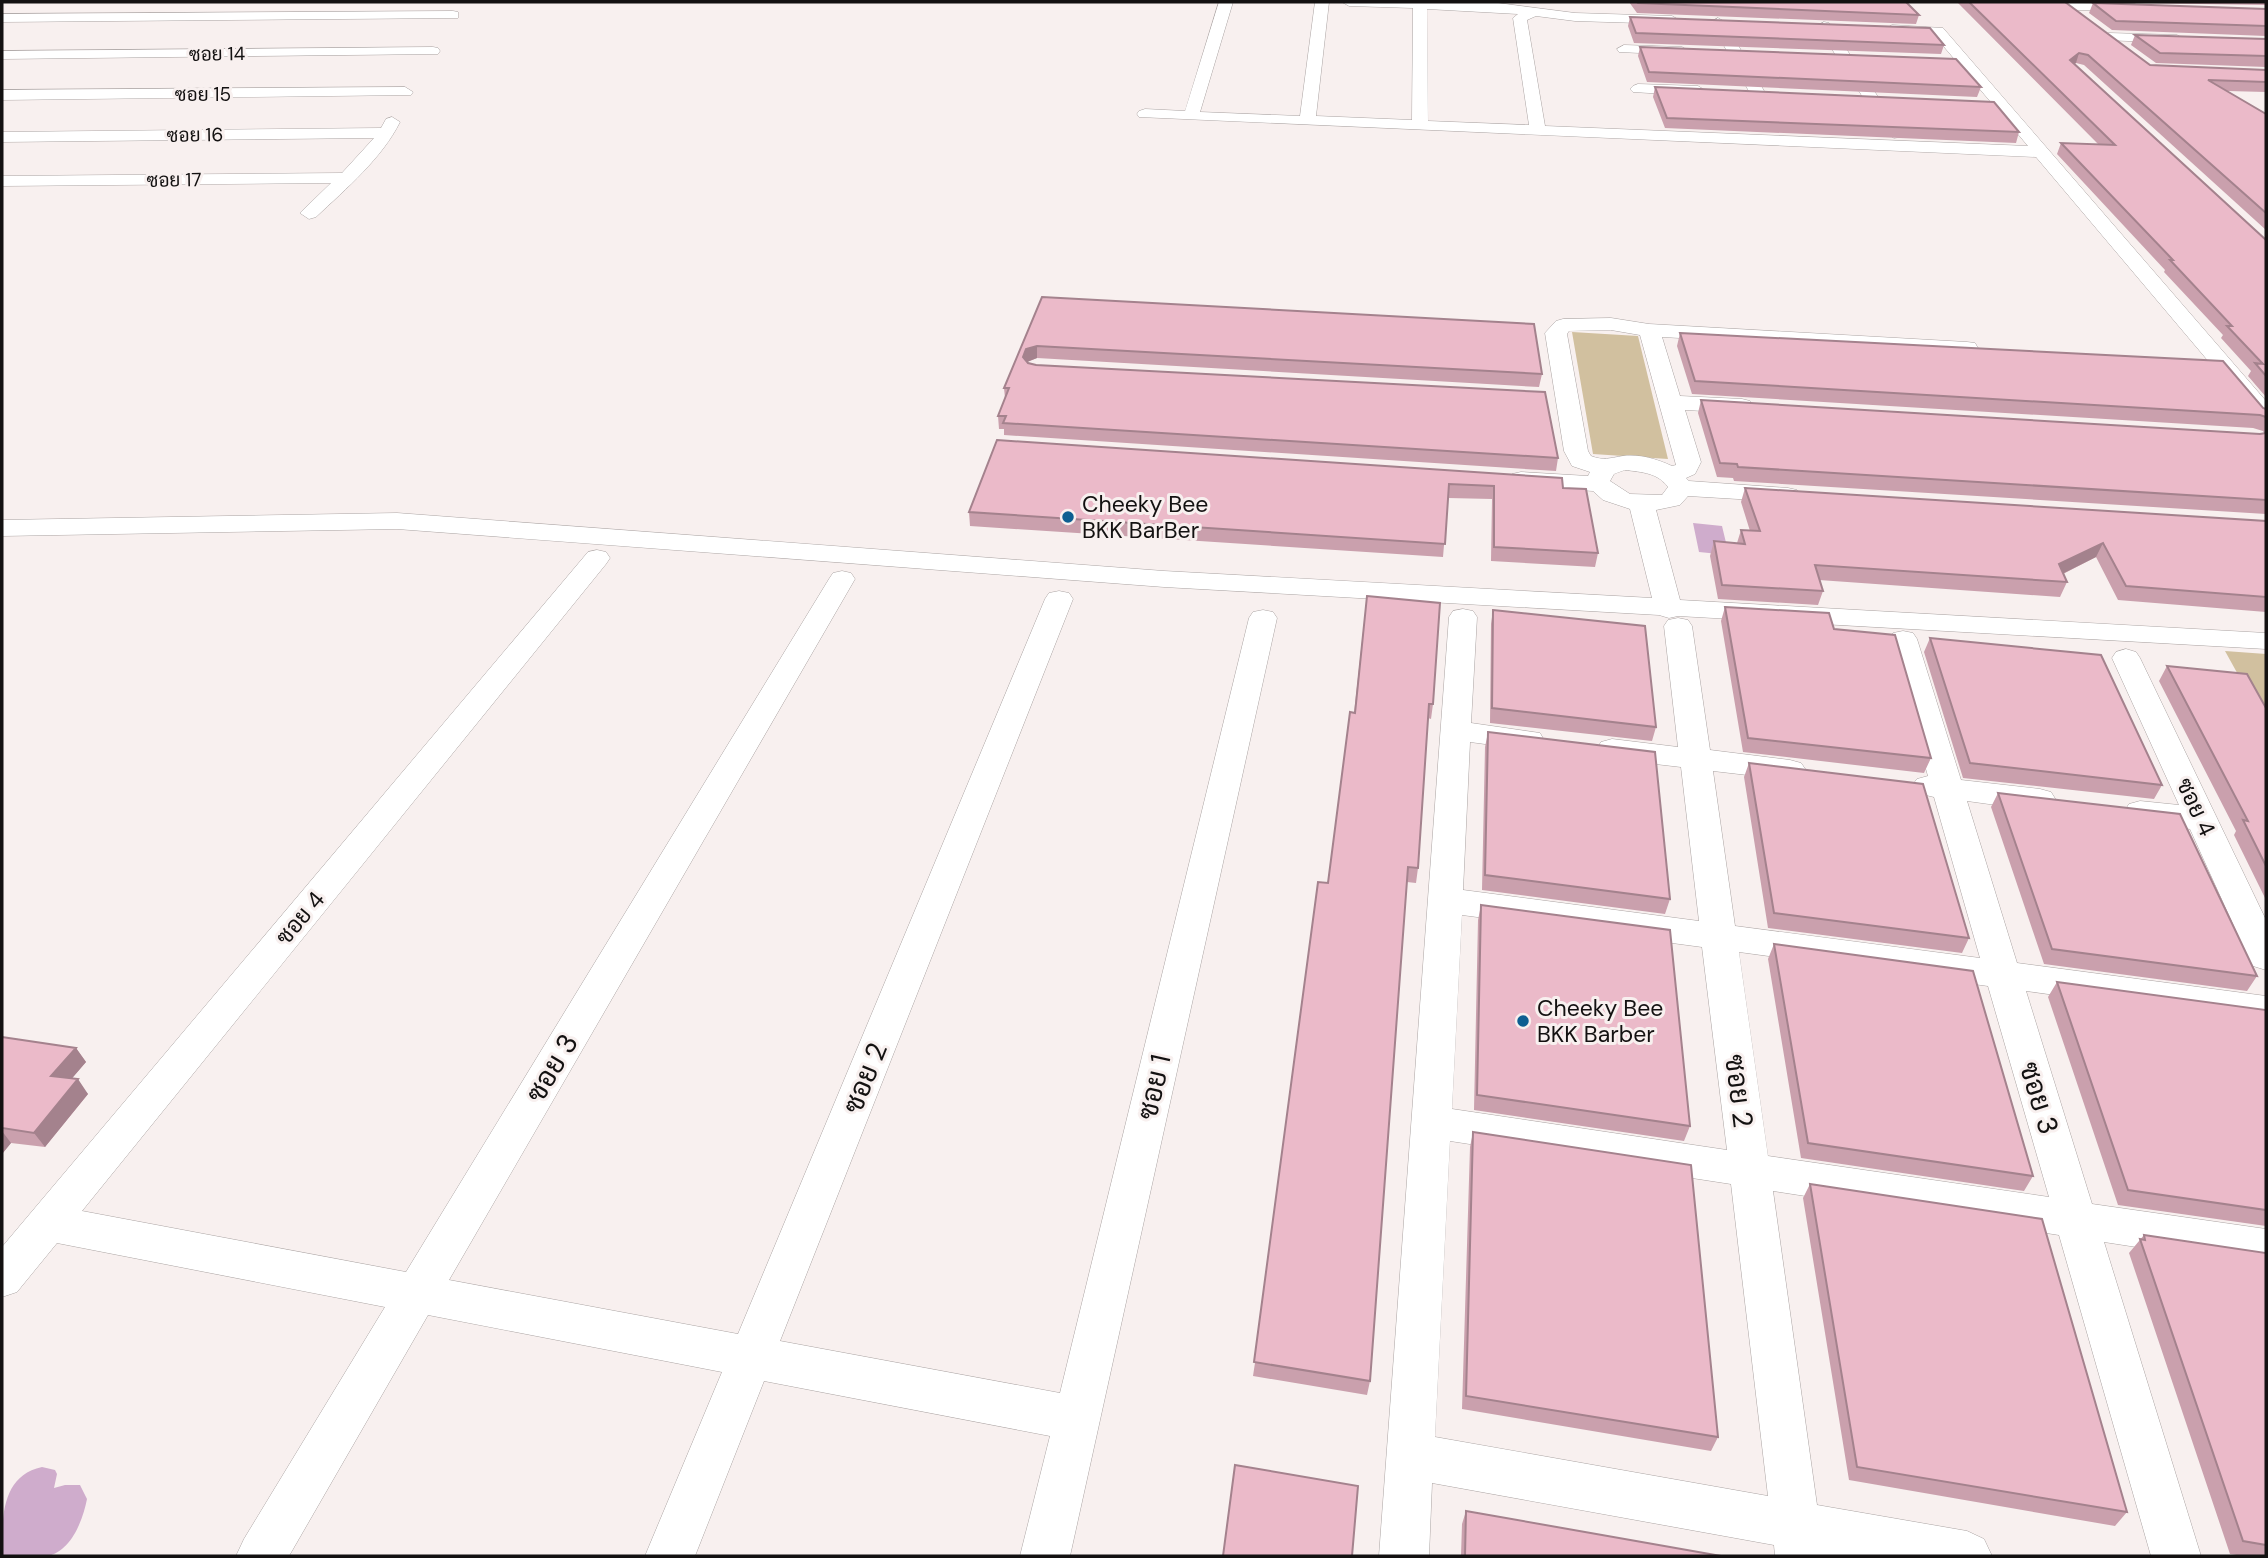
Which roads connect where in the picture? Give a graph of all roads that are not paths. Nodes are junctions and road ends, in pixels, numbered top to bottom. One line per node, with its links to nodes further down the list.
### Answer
1 (142, 2): 12 (street)
2 (1226, 2): 40 (street)
3 (1322, 2): 41 (street)
4 (1349, 2): 6 (street)
5 (1622, 2): 14 (street)
6 (1420, 4): 9 (street); 42 (street)
7 (2066, 5): 8 (street); 10 (street); 18 (street)
8 (2146, 8)
9 (1534, 12): 13 (street); 43 (street)
10 (2018, 12)
11 (2, 18): 12 (street)
12 (117, 18): 16 (street); 24 (street)
13 (1613, 18): 14 (street); 20 (street)
14 (1630, 18): 32 (street)
15 (1823, 22): 35 (street)
16 (446, 27): 24 (street, ซอย 14); 29 (street)
17 (1874, 28): 26 (street)
18 (2098, 29): 19 (street); 22 (street)
19 (2188, 39)
20 (1624, 49): 21 (street); 30 (street)
21 (1694, 52)
22 (2130, 53)
23 (2, 55): 24 (street, ซอย 14)
24 (58, 55): 27 (street)
25 (1938, 61): 26 (street)
26 (1965, 62): 38 (street)
27 (39, 67)
28 (20, 79): 31 (street)
29 (412, 82): 31 (street, ซอย 15); 44 (street)
30 (1718, 92)
31 (2, 93)
32 (1751, 94): 33 (street); 46 (street)
33 (1783, 95)
34 (1847, 98): 35 (street)
35 (1872, 99): 36 (street); 47 (street)
36 (1898, 100)
37 (1975, 104): 38 (street)
38 (2000, 105): 48 (street)
39 (1145, 114): 40 (street)
40 (1191, 116): 41 (street)
41 (1307, 121): 42 (street)
42 (1420, 126): 43 (street)
43 (1538, 131): 46 (street)
44 (388, 133): 45 (street, ซอย 16); 49 (street)
45 (2, 137)
46 (1784, 141): 47 (street)
47 (1903, 146): 48 (street)
48 (2040, 152): 60 (street)
49 (347, 178): 50 (street, ซอย 17); 51 (street)
50 (2, 181)
51 (309, 213)
52 (1533, 326): 53 (street)
53 (1560, 327): 54 (street); 57 (street)
54 (1649, 330): 55 (street); 58 (street)
55 (1990, 350)
56 (1538, 395): 57 (street)
57 (1566, 397): 61 (street)
58 (1671, 402): 59 (street); 63 (street)
59 (1768, 408)
60 (2266, 415)
61 (1602, 476): 62 (street); 63 (street); 65 (street)
62 (1503, 478)
63 (1676, 481): 64 (street); 65 (street)
64 (1806, 496)
65 (1641, 503): 72 (street, ซอย 2)
66 (2, 528): 72 (street)
67 (597, 558): 92 (street, ซอย 4)
68 (842, 579): 95 (street, ซอย 3)
69 (1059, 599): 96 (street, ซอย 2)
70 (1463, 617): 76 (street)
71 (1263, 618): 97 (street, ซอย 1)
72 (1674, 618): 74 (street); 77 (street, ซอย 2)
73 (1903, 639): 80 (street, ซอย 3)
74 (2266, 641)
75 (2126, 658): 83 (street, ซอย 4)
76 (1455, 731): 77 (street); 84 (street)
77 (1697, 759): 78 (street); 85 (street, ซอย 2)
78 (1815, 773)
79 (1895, 783): 80 (street)
80 (1948, 789): 81 (street); 87 (street, ซอย 3)
81 (2068, 803)
82 (2108, 808): 83 (street)
83 (2202, 819): 86 (street, ซอย 4)
84 (1445, 900): 85 (street); 89 (street)
85 (1719, 936): 87 (street); 90 (street, ซอย 2)
86 (2266, 957)
87 (2003, 975): 88 (street); 91 (street, ซอย 3)
88 (2266, 1010)
89 (1432, 1122): 90 (street); 98 (street)
90 (1750, 1170): 91 (street); 99 (street, ซอย 2)
91 (2076, 1219): 93 (street); 105 (street, ซอย 3)
92 (47, 1223): 94 (street, ซอย 4); 95 (street)
93 (2266, 1248)
94 (2, 1278)
95 (419, 1293): 96 (street); 100 (street, ซอย 3)
96 (751, 1357): 97 (street); 101 (street, ซอย 2)
97 (1077, 1419): 102 (street, ซอย 1)
98 (1411, 1456): 99 (street); 103 (street)
99 (1798, 1541): 104 (street)
100 (261, 1556)
101 (670, 1556)
102 (1045, 1556)
103 (1404, 1556)
104 (1967, 1556)
105 (2176, 1556)

